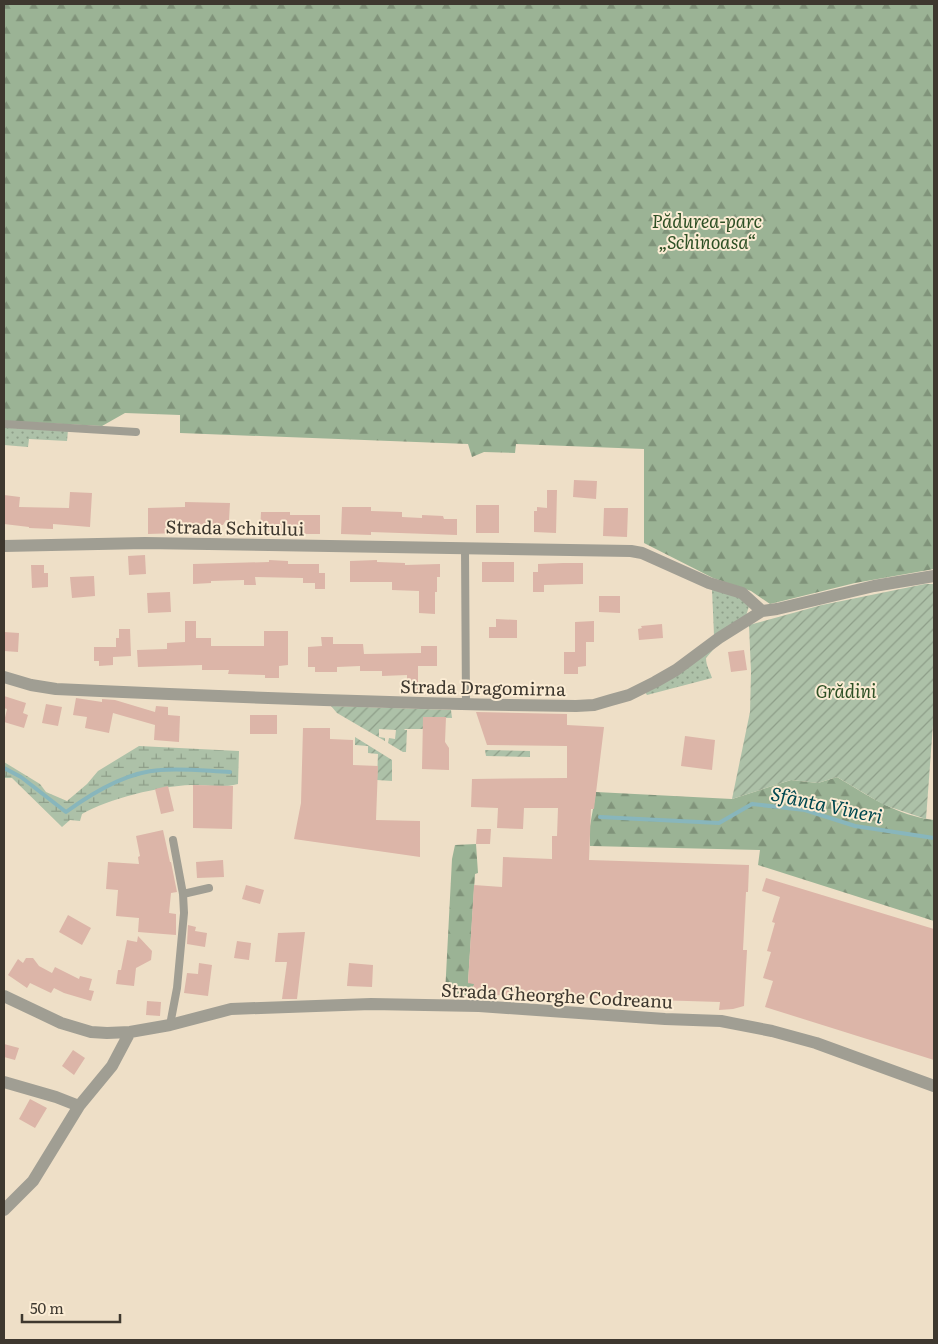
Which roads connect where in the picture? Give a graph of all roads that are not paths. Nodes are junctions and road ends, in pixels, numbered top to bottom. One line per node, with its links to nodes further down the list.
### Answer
1 (4, 424): 2 (lane)
2 (136, 432)
3 (4, 546): 4 (street, Strada Schitului)
4 (465, 549): 6 (street, Strada Schitului); 8 (lane)
5 (934, 576): 6 (street, Strada Dragomirna)
6 (762, 611): 8 (street, Strada Dragomirna)
7 (4, 677): 8 (street, Strada Dragomirna)
8 (466, 705)
9 (173, 840): 11 (lane)
10 (209, 888): 11 (lane)
11 (183, 894): 13 (lane)
12 (4, 996): 14 (street, Strada Gheorghe Codreanu)
13 (170, 1025): 14 (street, Strada Gheorghe Codreanu); 16 (street, Strada Gheorghe Codreanu)
14 (130, 1032): 17 (street)
15 (4, 1082): 17 (street)
16 (934, 1086)
17 (79, 1106): 18 (street)
18 (4, 1210)

